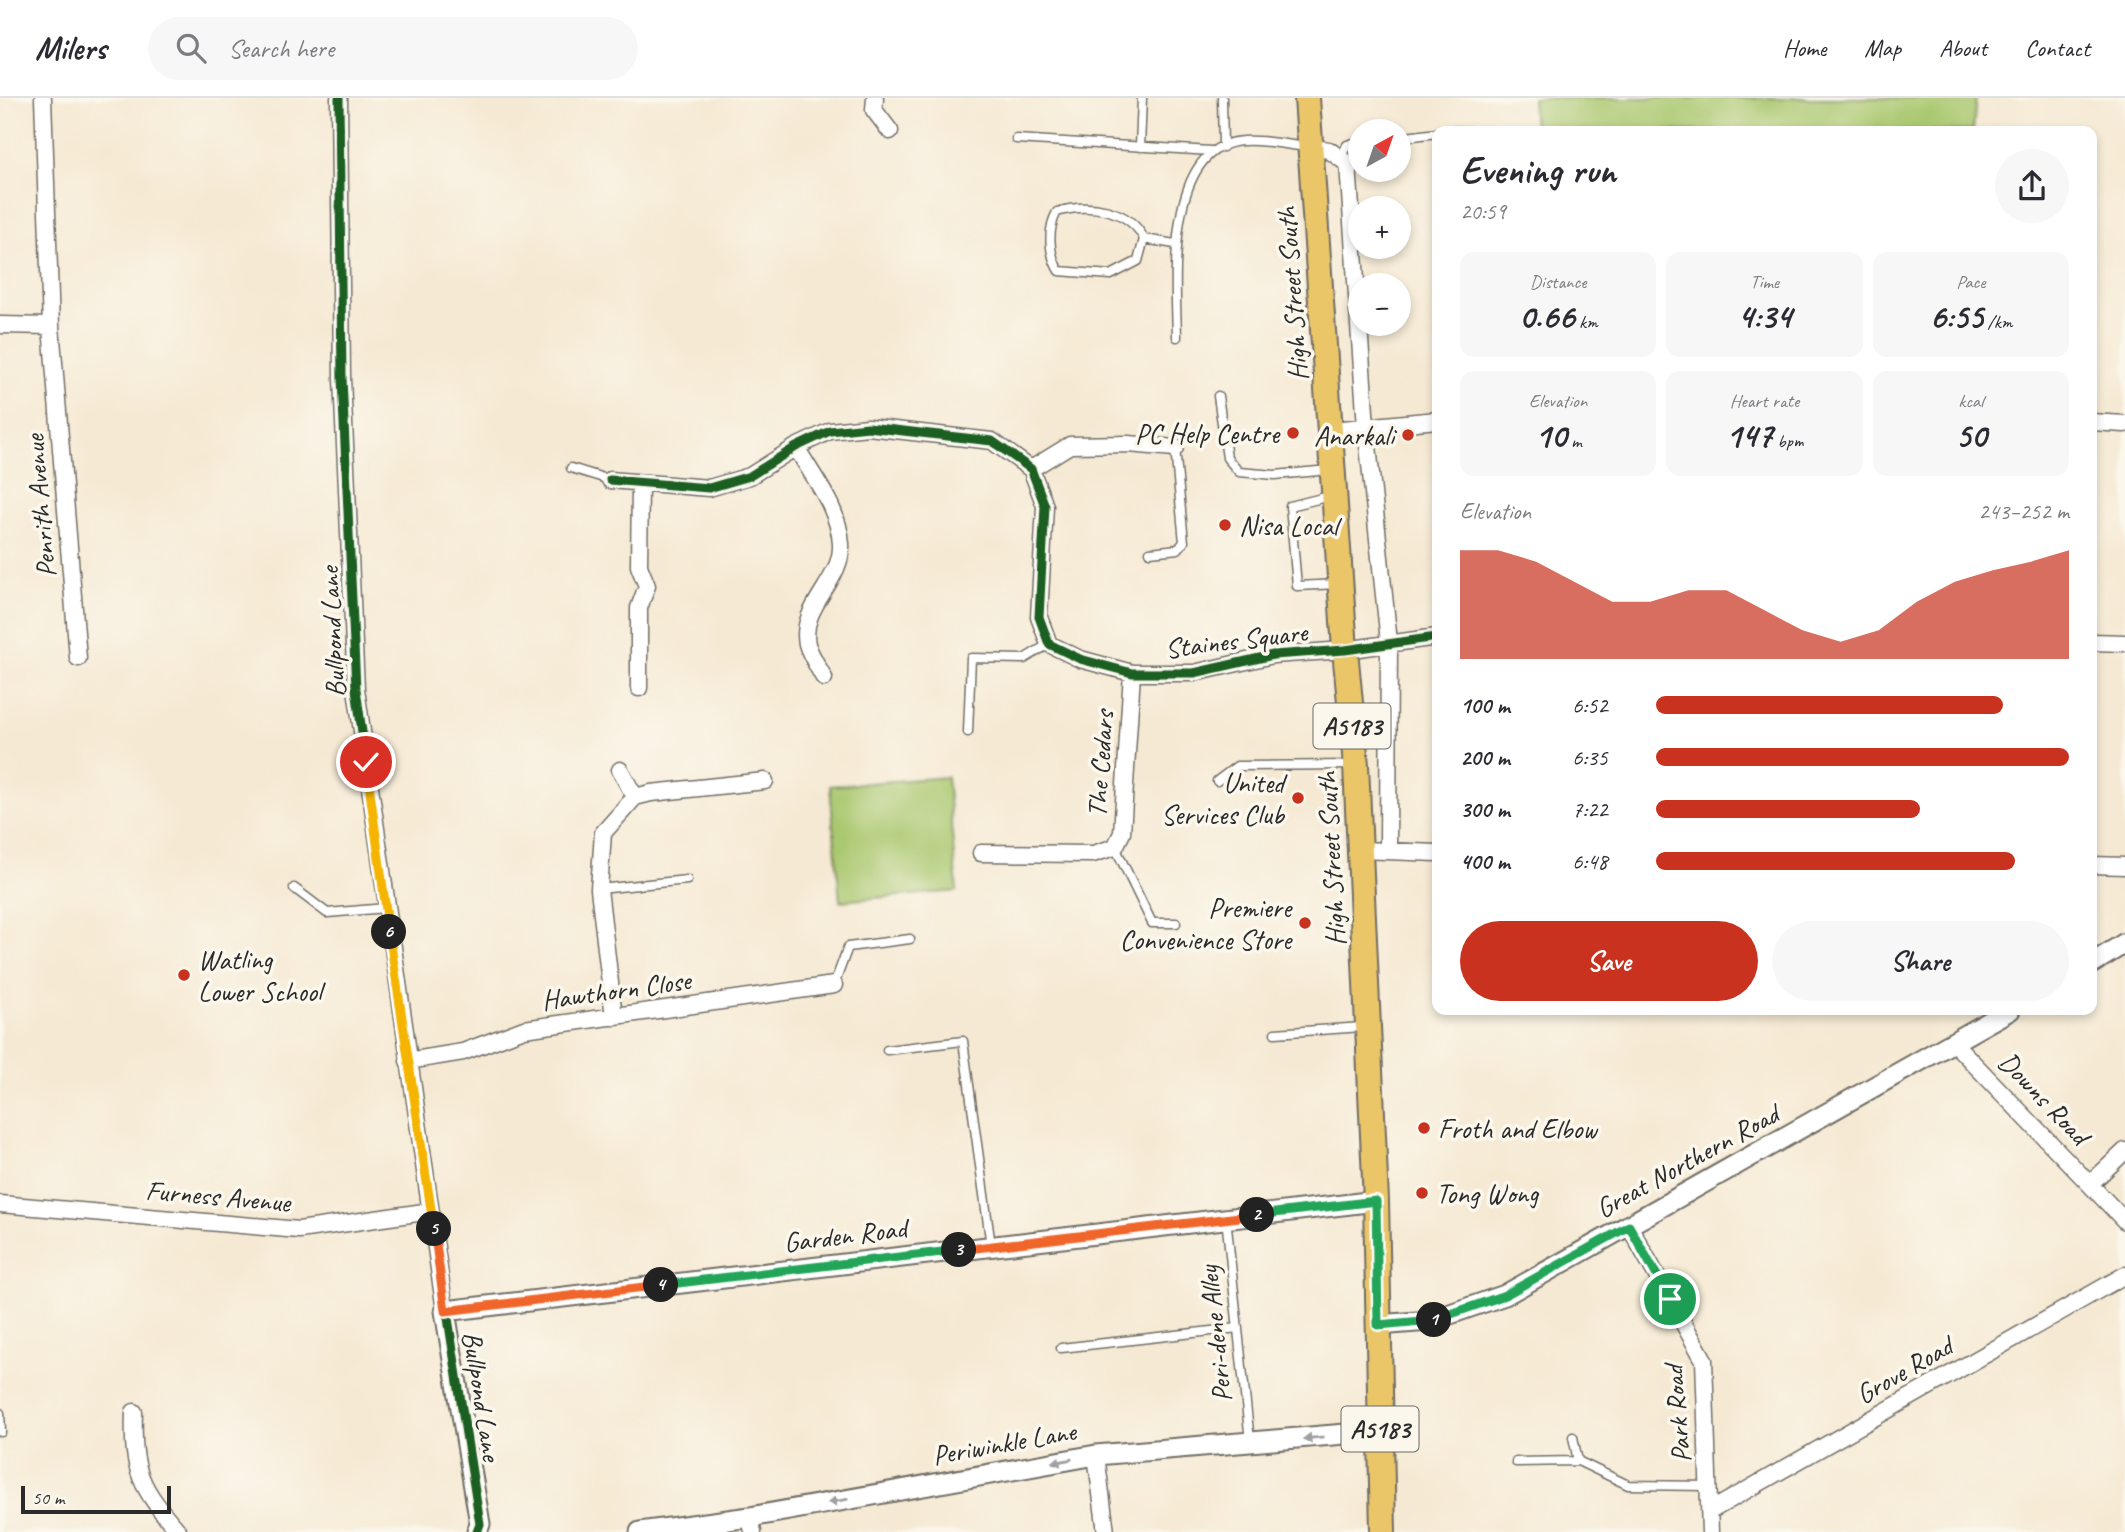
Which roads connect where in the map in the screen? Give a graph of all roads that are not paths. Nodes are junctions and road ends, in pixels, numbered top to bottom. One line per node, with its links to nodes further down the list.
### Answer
1 (43, 98): 20 (street, Penrith Avenue)
2 (339, 98): 63 (street, Bullpond Lane)
3 (875, 98): 7 (street)
4 (1142, 98): 12 (lane)
5 (1222, 98): 13 (lane)
6 (1307, 98): 14 (main road, High Street South / A5183)
7 (890, 131)
8 (1432, 134): 9 (lane)
9 (1411, 136)
10 (1016, 139): 12 (lane)
11 (1348, 145): 16 (lane)
12 (1140, 147): 15 (lane)
13 (1223, 147): 14 (lane); 15 (lane)
14 (1311, 147): 16 (street); 27 (main road, High Street South / A5183)
15 (1211, 152): 18 (lane)
16 (1341, 157): 26 (street)
17 (1144, 239): 17 (lane); 18 (lane)
18 (1175, 244): 21 (lane)
19 (0, 324): 20 (street)
20 (51, 326): 43 (street, Penrith Avenue)
21 (1177, 337)
22 (1218, 396): 33 (lane)
23 (1432, 420): 26 (street)
24 (2097, 422): 25 (street)
25 (2125, 424)
26 (1366, 427): 27 (street); 38 (street)
27 (1332, 430): 33 (main road, High Street South / A5183)
28 (796, 447): 31 (street); 34 (street); 45 (street)
29 (1175, 448): 31 (street); 35 (lane)
30 (571, 468): 32 (lane)
31 (1031, 469): 40 (street)
32 (610, 480): 34 (street)
33 (1335, 482): 36 (main road, High Street South / A5183); 36 (lane)
34 (640, 484): 46 (street)
35 (1150, 552)
36 (1341, 584): 42 (main road, High Street South / A5183)
37 (1432, 637): 38 (street, Staines Square)
38 (1389, 642): 42 (street, Staines Square); 55 (street)
39 (2097, 642): 41 (street)
40 (1049, 643): 44 (street, Staines Square); 47 (lane)
41 (2125, 643)
42 (1345, 650): 44 (street, Staines Square); 48 (main road, High Street South / A5183)
43 (78, 658)
44 (1132, 673): 53 (street, The Cedars)
45 (824, 678)
46 (639, 688)
47 (968, 732)
48 (1356, 765): 50 (lane); 54 (main road, High Street South / A5183)
49 (620, 771): 52 (street)
50 (1217, 781)
51 (765, 782): 52 (street)
52 (635, 797): 62 (street)
53 (1115, 847): 57 (street, The Cedars); 64 (lane)
54 (1361, 850): 55 (street); 71 (main road, High Street South / A5183)
55 (1388, 851): 56 (street)
56 (1432, 852)
57 (981, 853)
58 (2097, 866): 59 (street)
59 (2125, 866)
60 (687, 880): 62 (lane)
61 (294, 888): 63 (lane)
62 (599, 888): 70 (street)
63 (386, 908): 75 (street, Bullpond Lane)
64 (1176, 923)
65 (910, 939): 68 (lane)
66 (2125, 943): 67 (street)
67 (2097, 960)
68 (834, 985): 70 (street, Hawthorn Close)
69 (2001, 1015): 73 (street, Great Northern Road)
70 (614, 1017): 75 (street, Hawthorn Close)
71 (1370, 1027): 72 (lane); 78 (main road, High Street South / A5183)
72 (1275, 1033)
73 (1953, 1042): 77 (street, Downs Road); 83 (street, Great Northern Road)
74 (887, 1050): 84 (lane)
75 (408, 1061): 80 (street, Bullpond Lane)
76 (2125, 1151): 77 (street)
77 (2091, 1183): 82 (street, Downs Road)
78 (1376, 1201): 81 (street, Garden Road); 87 (main road, High Street South / A5183)
79 (0, 1204): 80 (street, Furness Avenue)
80 (431, 1212): 86 (street, Bullpond Lane)
81 (1226, 1218): 84 (street, Garden Road); 88 (lane, Peri-dene Alley)
82 (2125, 1221)
83 (1629, 1226): 87 (street, Great Northern Road); 99 (street, Park Road)
84 (991, 1246): 86 (street, Garden Road)
85 (2125, 1275): 100 (street, Grove Road)
86 (445, 1311): 104 (street, Bullpond Lane)
87 (1378, 1325): 92 (main road, A5183)
88 (1238, 1328): 89 (lane); 95 (lane, Peri-dene Alley)
89 (1061, 1348)
90 (134, 1412): 103 (street)
91 (0, 1413): 93 (lane)
92 (1381, 1431): 95 (street, Periwinkle Lane, one-way to 95); 107 (main road, A5183)
93 (1, 1432)
94 (1573, 1437): 97 (lane)
95 (1250, 1444): 96 (street, Periwinkle Lane)
96 (1096, 1455): 101 (street, Periwinkle Lane, one-way to 101); 106 (street)
97 (1578, 1461): 98 (lane); 99 (lane)
98 (1516, 1462)
99 (1709, 1486): 100 (street, Park Road)
100 (1710, 1511): 108 (street, Park Road)
101 (751, 1524): 102 (street, Periwinkle Lane)
102 (714, 1527): 105 (street, Periwinkle Lane)
103 (180, 1532)
104 (477, 1532)
105 (640, 1532)
106 (1106, 1532)
107 (1383, 1532)
108 (1710, 1532)

